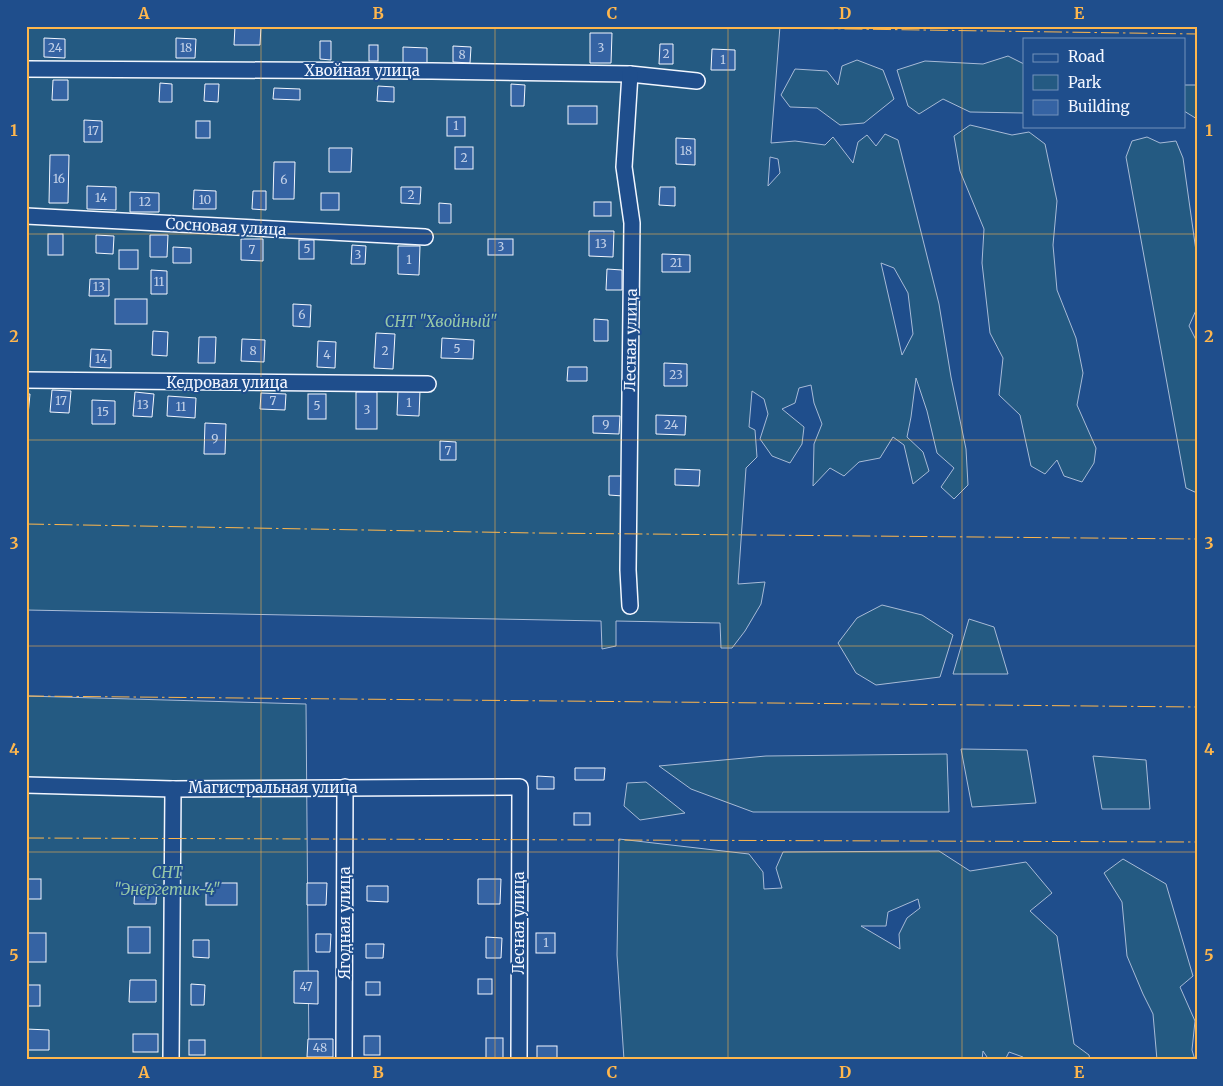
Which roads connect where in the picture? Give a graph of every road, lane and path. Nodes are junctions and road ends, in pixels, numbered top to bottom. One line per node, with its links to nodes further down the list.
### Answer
1 (26, 69): 2 (street, Хвойная улица)
2 (630, 74): 3 (street, Хвойная улица); 8 (street, Лесная улица)
3 (697, 81)
4 (26, 216): 5 (street, Сосновая улица)
5 (425, 237)
6 (26, 380): 7 (street, Кедровая улица)
7 (428, 384)
8 (630, 606)
9 (26, 785): 12 (street, Магистральная улица)
10 (346, 787): 11 (street, Магистральная улица); 12 (street, Магистральная улица); 14 (street, Ягодная улица)
11 (520, 787): 15 (street, Лесная улица)
12 (173, 789): 13 (street)
13 (171, 1060)
14 (344, 1060)
15 (519, 1060)

